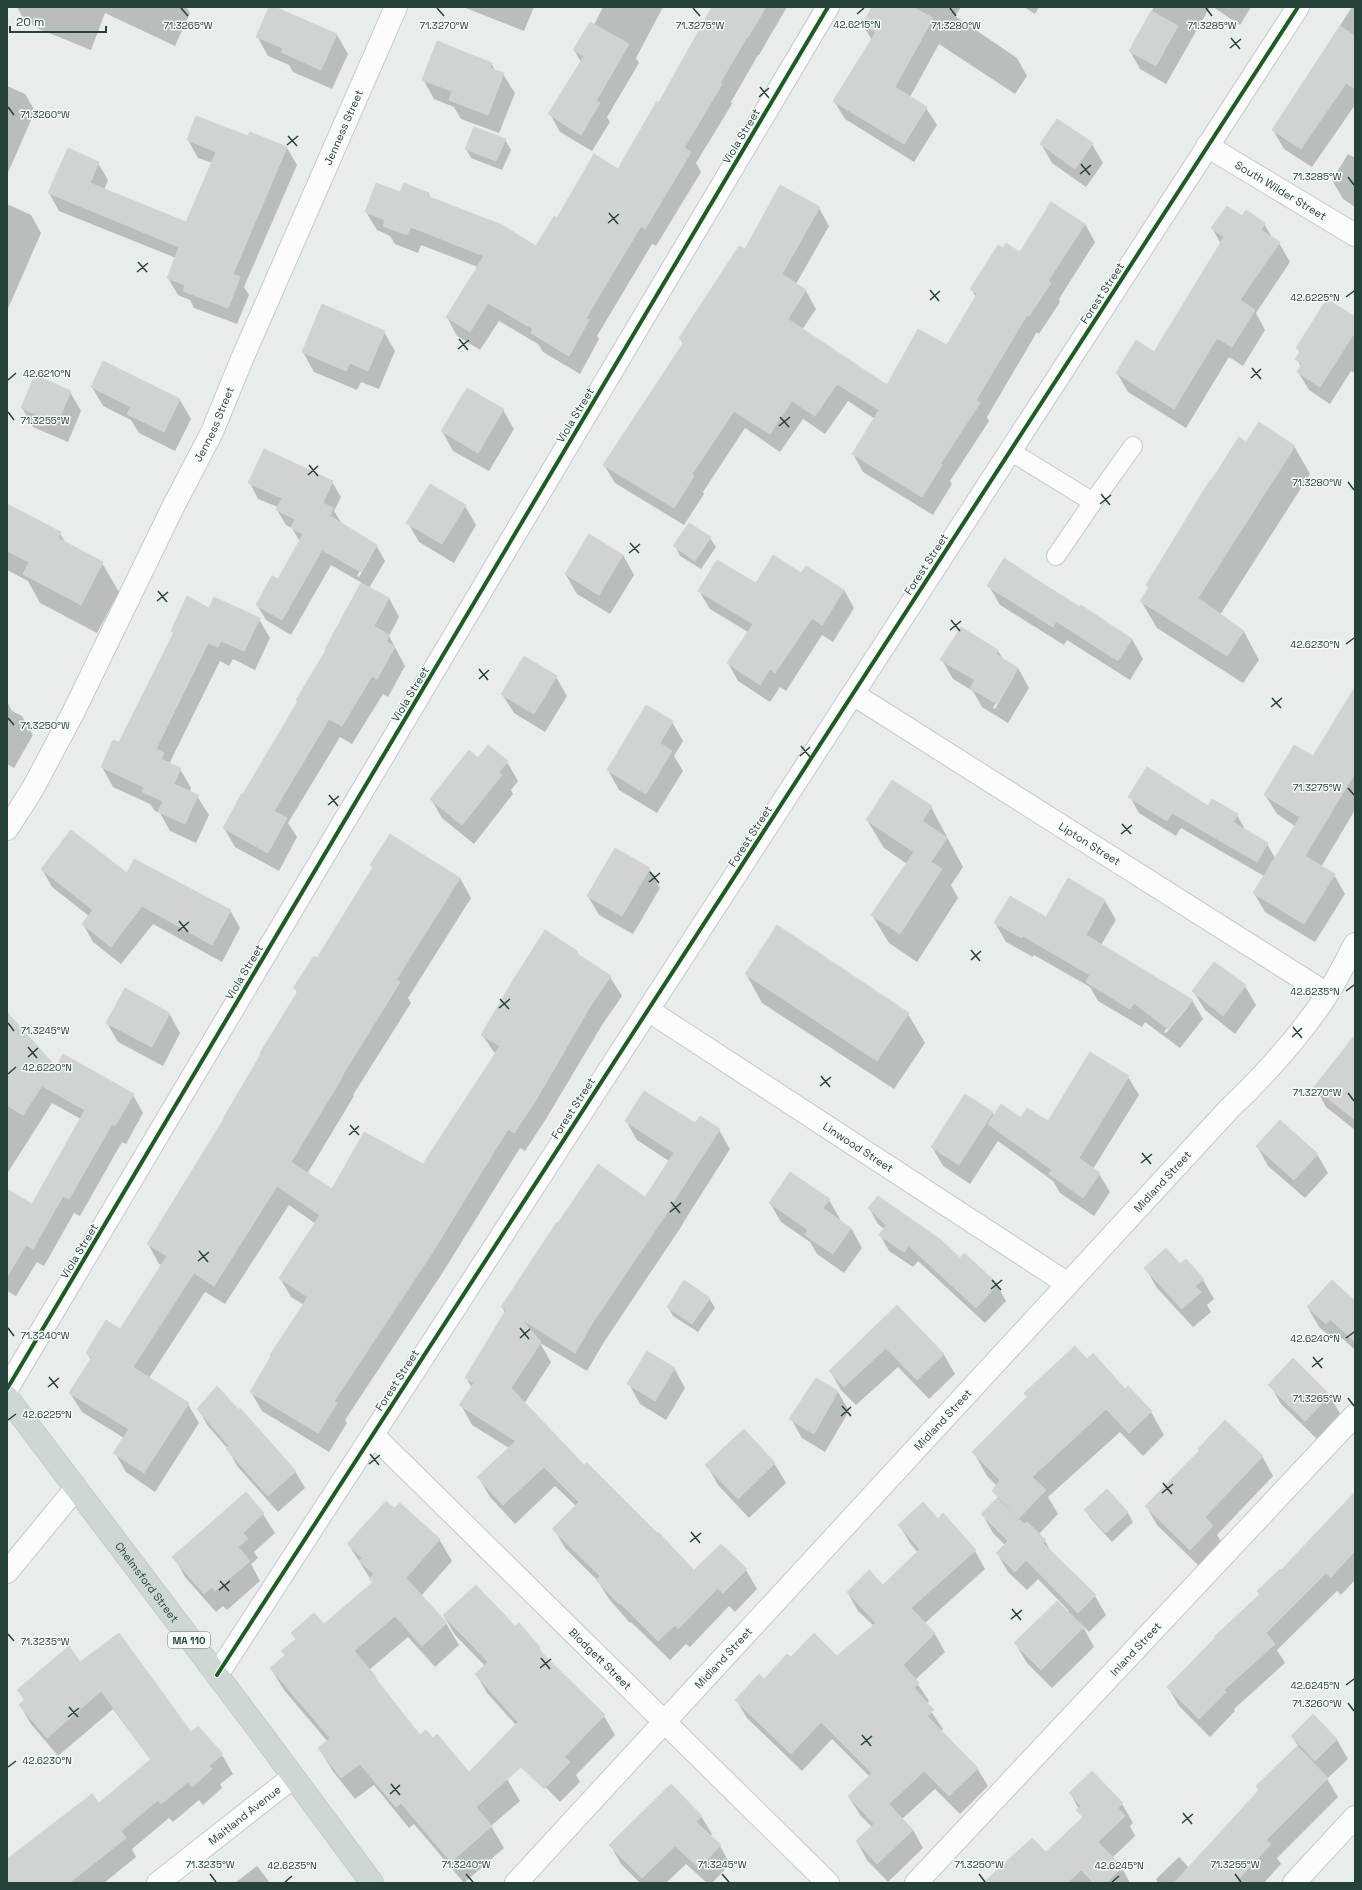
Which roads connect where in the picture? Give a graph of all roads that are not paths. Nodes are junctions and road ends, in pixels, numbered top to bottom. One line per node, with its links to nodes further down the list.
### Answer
1 (396, 7): 11 (street, Jenness Street)
2 (828, 7): 16 (street, Viola Street)
3 (1298, 7): 4 (street, Forest Street)
4 (1207, 146): 5 (street, South Wilder Street); 7 (street, Forest Street)
5 (1355, 235)
6 (1133, 446): 8 (lane)
7 (1010, 451): 8 (lane); 10 (street, Forest Street)
8 (1093, 502): 9 (lane)
9 (1056, 556)
10 (853, 694): 13 (street, Lipton Street); 14 (street, Forest Street)
11 (7, 829)
12 (1355, 944): 13 (street, Midland Street)
13 (1327, 994): 15 (street, Midland Street)
14 (648, 1010): 15 (street, Linwood Street); 19 (street, Forest Street)
15 (1068, 1284): 23 (street, Midland Street)
16 (7, 1389)
17 (7, 1397): 20 (main road, Chelmsford Street / MA 110)
18 (1355, 1416): 30 (street, Inland Street)
19 (373, 1435): 22 (street, Forest Street); 23 (street, Blodgett Street)
20 (76, 1488): 21 (street); 22 (main road, Chelmsford Street / MA 110)
21 (7, 1572)
22 (217, 1675): 24 (main road, Chelmsford Street / MA 110)
23 (664, 1722): 28 (street, Midland Street); 29 (street, Blodgett Street)
24 (293, 1777): 26 (street, Maitland Avenue); 27 (main road, Chelmsford Street / MA 110)
25 (1355, 1818): 31 (street)
26 (158, 1883)
27 (372, 1883)
28 (516, 1883)
29 (828, 1883)
30 (916, 1883)
31 (1294, 1883)

